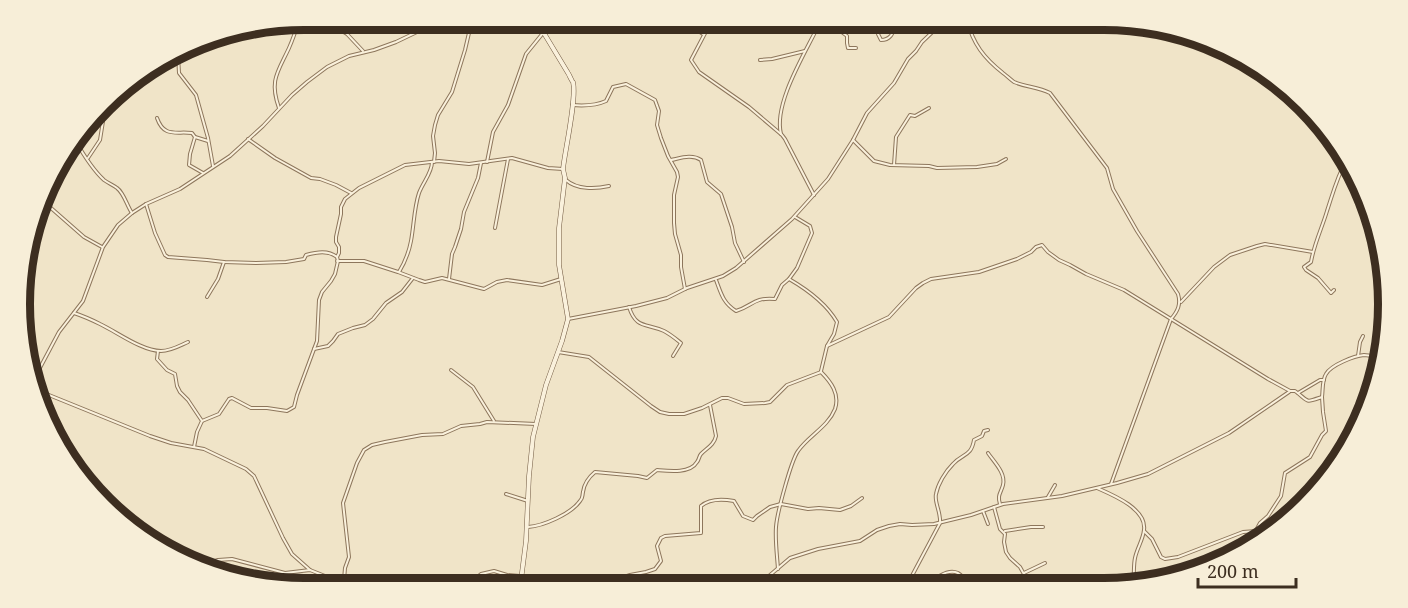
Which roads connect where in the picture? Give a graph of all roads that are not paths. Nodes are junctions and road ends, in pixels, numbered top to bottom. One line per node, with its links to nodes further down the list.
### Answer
1 (295, 30): 24 (street)
2 (342, 30): 20 (street)
3 (421, 30): 20 (street)
4 (470, 30): 38 (street)
5 (541, 30): 15 (main road)
6 (697, 30): 17 (street)
7 (706, 30): 17 (street)
8 (816, 30): 19 (street)
9 (839, 30): 18 (street)
10 (878, 30): 11 (street)
11 (894, 30)
12 (930, 30): 16 (street)
13 (936, 30): 16 (street)
14 (970, 30): 70 (street)
15 (543, 33): 23 (main road); 39 (street)
16 (933, 33): 31 (street)
17 (703, 34): 28 (street)
18 (856, 48)
19 (805, 51): 21 (street); 28 (street)
20 (364, 52): 24 (street)
21 (760, 60)
22 (178, 61): 32 (street)
23 (572, 105): 37 (street); 44 (main road)
24 (279, 108): 30 (street)
25 (928, 108): 41 (street)
26 (104, 117): 34 (street)
27 (157, 118): 29 (street)
28 (782, 135): 49 (street)
29 (195, 137): 32 (street); 45 (street)
30 (248, 139): 42 (street); 48 (street)
31 (853, 140): 41 (street); 49 (street)
32 (208, 141): 42 (street)
33 (80, 147): 34 (street)
34 (88, 159): 52 (street)
35 (508, 159): 39 (street); 44 (street); 54 (street)
36 (1006, 159): 41 (street)
37 (671, 160): 60 (street); 67 (street)
38 (433, 162): 40 (street); 48 (street); 61 (street)
39 (487, 162): 40 (street)
40 (481, 163): 63 (street)
41 (894, 165)
42 (213, 167): 45 (street)
43 (1342, 168): 56 (street)
44 (562, 169): 46 (main road)
45 (204, 173): 50 (street)
46 (565, 178): 47 (street); 64 (main road)
47 (609, 186)
48 (352, 194): 57 (street)
49 (814, 195): 53 (street)
50 (146, 204): 52 (street); 59 (street)
51 (49, 206): 55 (street)
52 (132, 213): 55 (street)
53 (795, 217): 60 (street); 66 (street)
54 (495, 228)
55 (103, 247): 72 (street)
56 (1313, 252): 68 (street); 70 (street)
57 (337, 256): 58 (street); 59 (street)
58 (337, 261): 61 (street); 78 (street)
59 (224, 262): 69 (street)
60 (744, 262): 65 (street)
61 (399, 272): 62 (street)
62 (413, 278): 63 (street); 78 (street)
63 (449, 279): 64 (street)
64 (561, 279): 73 (main road)
65 (716, 279): 66 (street); 67 (street)
66 (789, 279): 77 (street)
67 (685, 289): 71 (street)
68 (1335, 290)
69 (207, 297)
70 (1180, 303): 74 (street)
71 (629, 307): 73 (street); 81 (street)
72 (74, 313): 79 (street); 85 (street)
73 (568, 319): 80 (main road)
74 (1171, 319): 77 (street); 88 (street); 99 (street)
75 (1363, 336): 82 (street)
76 (188, 342): 79 (street)
77 (826, 346): 86 (street)
78 (314, 349): 93 (street)
79 (158, 351): 93 (street)
80 (558, 352): 92 (street); 95 (main road)
81 (673, 356)
82 (1358, 356): 83 (street); 87 (street)
83 (1373, 357)
84 (451, 370): 94 (street)
85 (38, 371)
86 (821, 372): 92 (street); 106 (street)
87 (1324, 380): 89 (street); 91 (street)
88 (1290, 391): 89 (street); 99 (street)
89 (1298, 393): 91 (street)
90 (46, 394): 97 (street)
91 (1322, 397): 115 (street)
92 (710, 405): 112 (street)
93 (202, 421): 97 (street)
94 (494, 421): 95 (street); 126 (street)
95 (536, 424): 105 (main road)
96 (988, 430): 110 (street)
97 (194, 447): 121 (street)
98 (988, 453): 107 (street)
99 (1111, 484): 101 (street)
100 (1055, 485): 103 (street)
101 (1097, 488): 103 (street); 114 (street)
102 (506, 494): 105 (street)
103 (1048, 497): 107 (street)
104 (862, 498): 106 (street)
105 (528, 501): 112 (main road)
106 (781, 504): 120 (street); 129 (street)
107 (1000, 505): 108 (street)
108 (994, 507): 109 (street); 116 (street)
109 (983, 511): 110 (street); 111 (street)
110 (940, 523): 120 (street); 131 (street)
111 (988, 524)
112 (526, 527): 123 (main road)
113 (1043, 527): 116 (street)
114 (1144, 531): 115 (street); 124 (street)
115 (1256, 531)
116 (1002, 532): 117 (street); 122 (street)
117 (997, 534)
118 (212, 562): 121 (street)
119 (1045, 563): 122 (street)
120 (778, 569): 130 (street)
121 (310, 570): 125 (street)
122 (1024, 573): 134 (street)
123 (520, 576): 127 (street); 128 (street)
124 (1134, 576)
125 (335, 578)
126 (344, 578)
127 (476, 578)
128 (526, 578)
129 (621, 578)
130 (767, 578)
131 (911, 578)
132 (936, 578): 133 (street)
133 (964, 578)
134 (1026, 578)

